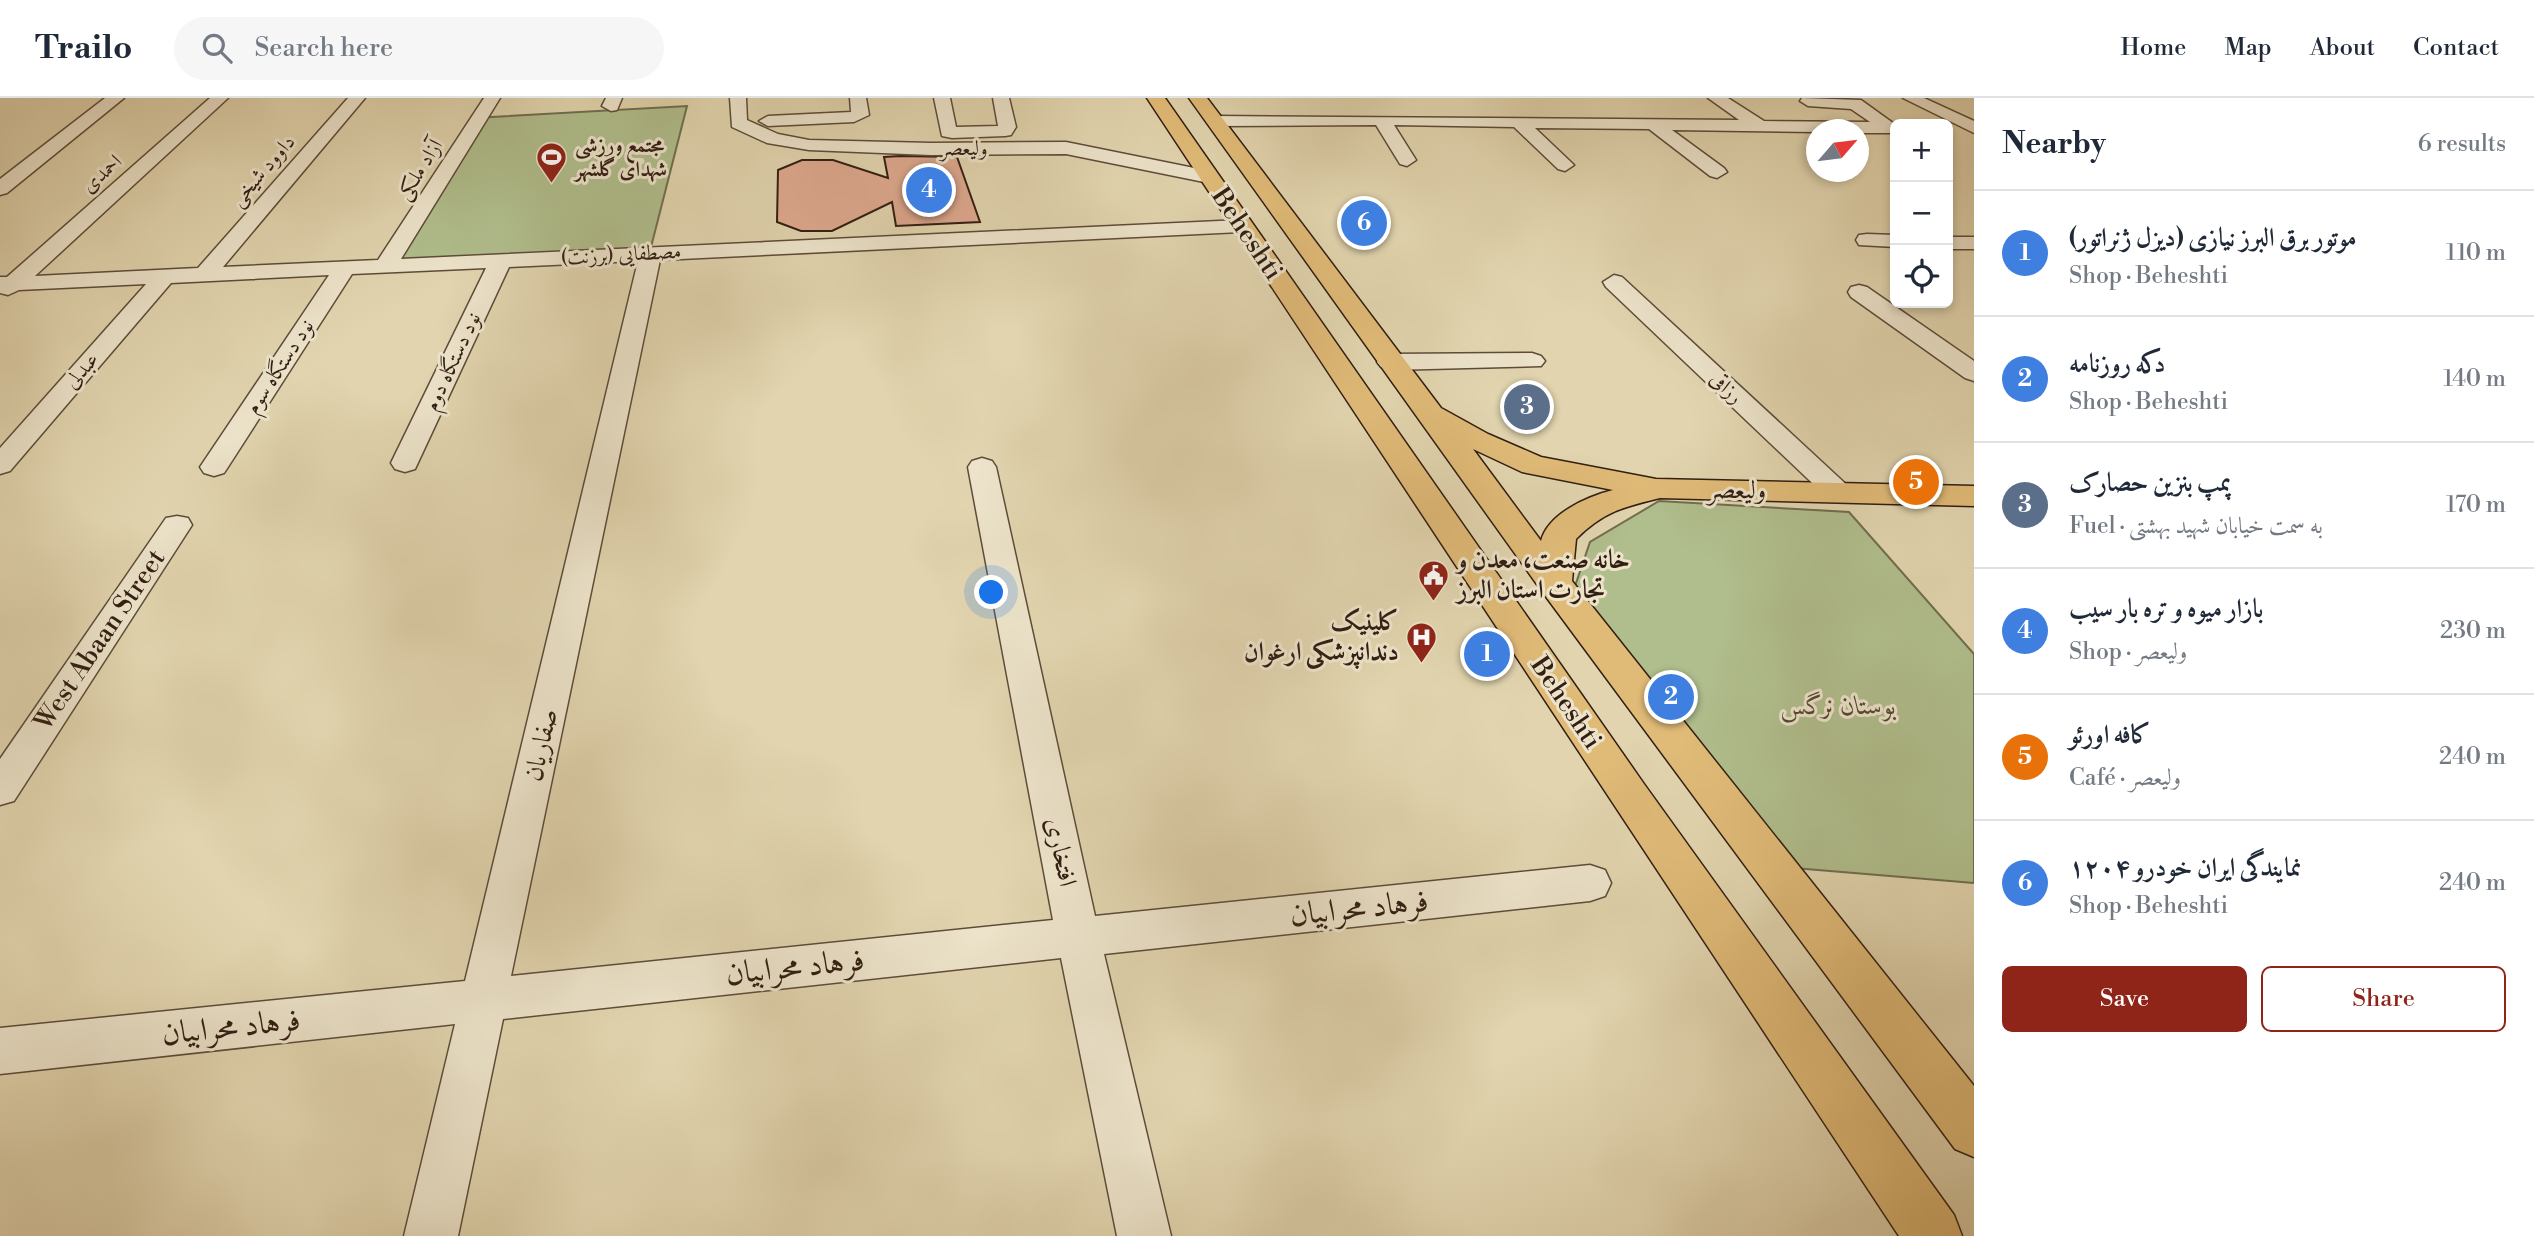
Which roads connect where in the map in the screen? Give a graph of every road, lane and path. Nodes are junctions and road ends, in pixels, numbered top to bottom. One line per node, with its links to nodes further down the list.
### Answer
1 (116, 98): 23 (street)
2 (220, 98): 42 (street, احمدی)
3 (357, 98): 39 (street, داوود شیخی)
4 (492, 98): 37 (street, آزاد ملکی)
5 (858, 98): 15 (street)
6 (942, 98): 7 (street)
7 (1001, 98)
8 (1156, 98): 28 (main road, Beheshti)
9 (1716, 98): 18 (street)
10 (1911, 98): 22 (street)
11 (738, 101): 28 (street, ولیعصر)
12 (1808, 101): 19 (street)
13 (1206, 110): 14 (street); 44 (main road, Beheshti)
14 (1382, 120): 16 (street); 25 (street)
15 (768, 121)
16 (1519, 122): 17 (street); 26 (street)
17 (1653, 124): 18 (street); 27 (street)
18 (1760, 126): 20 (street)
19 (1890, 127)
20 (1890, 128)
21 (1953, 129): 22 (street)
22 (1974, 129)
23 (48, 151): 24 (street); 29 (street)
24 (12, 153)
25 (1407, 160)
26 (1565, 165)
27 (1717, 172)
28 (1209, 177): 30 (main road, Beheshti)
29 (0, 188)
30 (1241, 226): 35 (street, مصطفایی (برزنت)); 65 (main road, Beheshti)
31 (1867, 240): 32 (street)
32 (1890, 241)
33 (1953, 243): 34 (street)
34 (1974, 243)
35 (650, 254): 36 (street, مصطفایی (برزنت)); 60 (street, صفاریان)
36 (501, 260): 37 (street, مصطفایی (برزنت)); 48 (street, نود دستگاه دوم)
37 (386, 265): 38 (street, مصطفایی (برزنت))
38 (346, 267): 39 (street, مصطفایی (برزنت)); 50 (street, نود دستگاه سوم)
39 (205, 274): 40 (street, مصطفایی (برزنت))
40 (164, 276): 42 (street, مصطفایی (برزنت)); 49 (street, عبدلی)
41 (1614, 282): 53 (street, رزاقی)
42 (5, 287)
43 (1859, 292): 46 (street)
44 (1390, 362): 45 (street); 47 (main road, Beheshti)
45 (1532, 362)
46 (1974, 373)
47 (1423, 408): 52 (main road); 56 (main road, Beheshti)
48 (405, 463)
49 (0, 465)
50 (214, 467)
51 (982, 467): 59 (street, افتخاری)
52 (1660, 488): 53 (main road, ولیعصر); 56 (main road, ولیعصر)
53 (1839, 493): 54 (main road, ولیعصر)
54 (1974, 496)
55 (177, 525): 57 (street, West Abaan Street)
56 (1554, 582): 62 (main road, Beheshti)
57 (0, 790)
58 (1590, 883): 59 (street, فرهاد محرابیان)
59 (1078, 937): 60 (street, فرهاد محرابیان); 64 (street, افتخاری)
60 (485, 1000): 61 (street, فرهاد محرابیان); 63 (street, صفاریان)
61 (0, 1051)
62 (1974, 1130)
63 (431, 1236)
64 (1144, 1236)
65 (1933, 1236)

